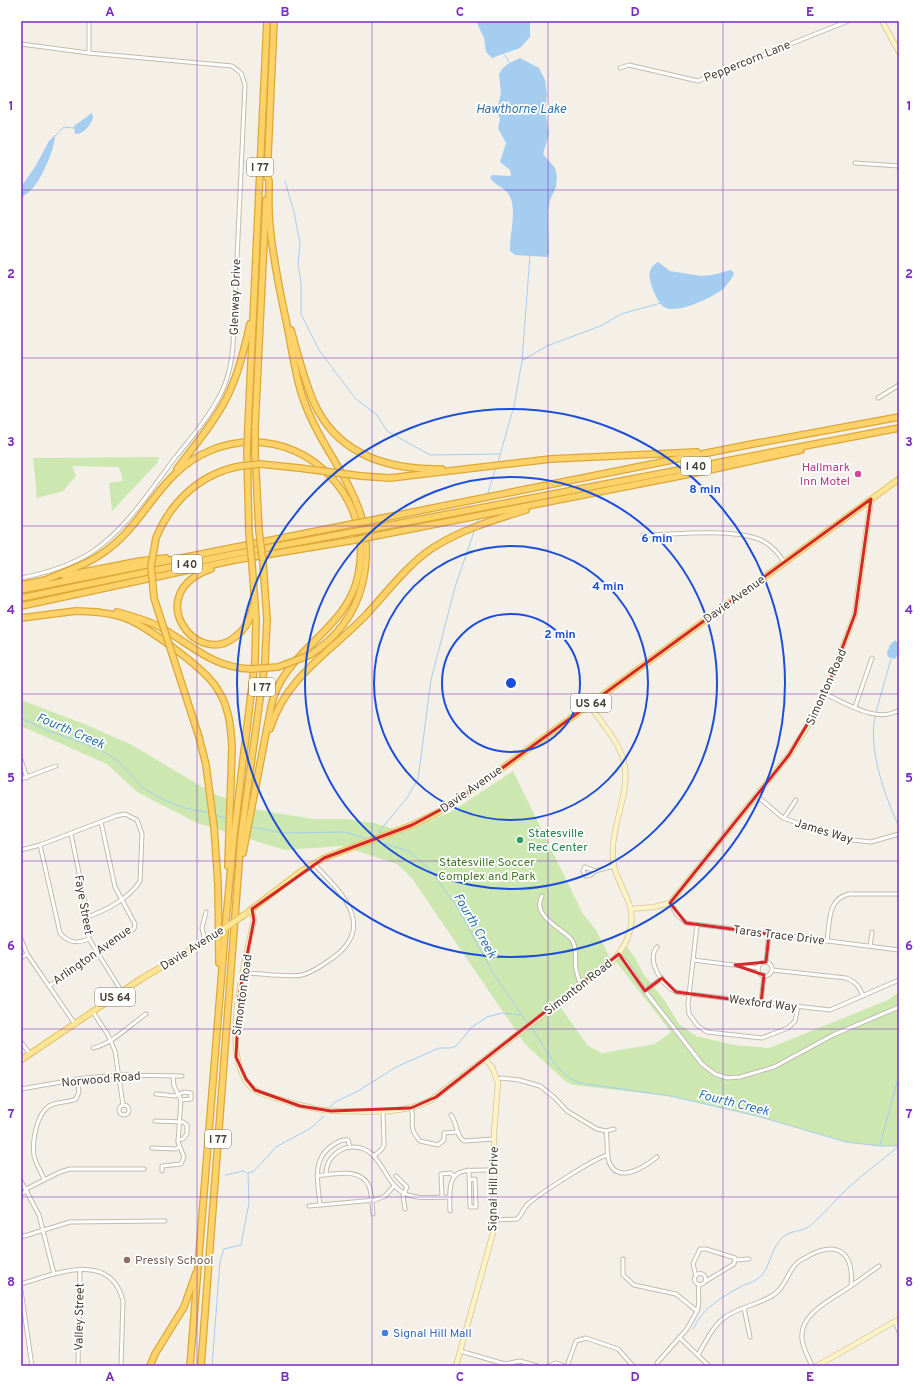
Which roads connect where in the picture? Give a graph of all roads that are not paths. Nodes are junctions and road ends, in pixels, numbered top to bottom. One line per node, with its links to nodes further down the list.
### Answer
1 (89, 21): 8 (street)
2 (267, 21): 14 (highway, I 77)
3 (274, 21): 12 (highway, I 77)
4 (848, 21): 9 (street, Peppercorn Lane)
5 (882, 21): 7 (street)
6 (21, 44): 8 (street)
7 (899, 52)
8 (89, 53): 30 (street, Glenway Drive)
9 (620, 68)
10 (855, 163): 11 (street)
11 (899, 166)
12 (267, 175): 13 (highway); 57 (highway, I 77, bridge)
13 (280, 290): 21 (highway); 37 (highway, bridge)
14 (253, 306): 24 (highway); 34 (highway, I 77, bridge)
15 (899, 385): 16 (street)
16 (878, 398)
17 (899, 417): 20 (highway, I 40)
18 (899, 428): 19 (highway, I 40)
19 (883, 431): 23 (highway); 35 (highway, I 40, bridge)
20 (747, 445): 21 (highway); 27 (highway, I 40, bridge)
21 (466, 469): 97 (highway, bridge)
22 (899, 479): 25 (main road, Davie Avenue / US 64)
23 (615, 489): 28 (highway, bridge); 45 (highway)
24 (155, 498): 31 (highway); 45 (highway)
25 (871, 499): 29 (main road, Davie Avenue / US 64); 40 (street, Simonton Road)
26 (642, 535): 29 (street)
27 (206, 553): 31 (highway); 33 (highway, I 40)
28 (235, 560): 34 (highway); 36 (highway)
29 (785, 563): 41 (main road, Davie Avenue / US 64)
30 (21, 578)
31 (43, 581): 32 (highway)
32 (21, 585)
33 (21, 590)
34 (254, 593): 55 (highway, I 77)
35 (21, 598)
36 (21, 606)
37 (95, 612): 38 (highway); 55 (highway)
38 (21, 618)
39 (872, 658): 42 (street)
40 (825, 694): 42 (street); 50 (street, Simonton Road)
41 (589, 705): 60 (main road, Davie Avenue / US 64); 61 (street)
42 (855, 707): 43 (street)
43 (898, 711): 44 (street)
44 (899, 716)
45 (263, 754): 57 (highway)
46 (21, 760): 48 (street)
47 (56, 766): 48 (street)
48 (27, 778): 49 (street)
49 (21, 779)
50 (758, 796): 52 (street, James Way); 66 (street, Simonton Road)
51 (796, 800): 52 (street)
52 (784, 818): 56 (street, James Way)
53 (101, 822): 54 (street); 65 (street); 65 (street)
54 (71, 834): 58 (street); 70 (street, Faye Street)
55 (231, 834): 97 (highway, I 77)
56 (899, 834)
57 (243, 838): 192 (highway, I 77)
58 (40, 845): 59 (street); 74 (street)
59 (21, 850)
60 (314, 864): 67 (main road, Davie Avenue / US 64); 89 (street)
61 (614, 866): 62 (street); 68 (street)
62 (595, 871)
63 (899, 894): 76 (street)
64 (542, 896): 93 (street)
65 (120, 900): 70 (street); 81 (street, Arlington Avenue)
66 (670, 903): 68 (street); 71 (street, Taras Trace Drive)
67 (252, 909): 77 (main road, Davie Avenue / US 64, bridge); 89 (street, Simonton Road)
68 (631, 909): 83 (street, Simonton Road)
69 (206, 912): 77 (street)
70 (87, 917): 74 (street, Faye Street)
71 (698, 925): 73 (street, Taras Trace Drive); 85 (street)
72 (872, 932): 79 (street)
73 (769, 934): 76 (street, Taras Trace Drive); 86 (street)
74 (89, 938): 81 (street, Faye Street)
75 (21, 939): 82 (street)
76 (827, 941): 79 (street, Taras Trace Drive)
77 (205, 942): 96 (main road, Davie Avenue / US 64)
78 (657, 946): 91 (street, Wexford Way)
79 (870, 946): 80 (street, Taras Trace Drive)
80 (899, 950)
81 (97, 953): 94 (street, Arlington Avenue); 96 (street, Faye Street)
82 (27, 954): 84 (street); 94 (street)
83 (619, 954): 93 (street, Simonton Road); 95 (street)
84 (21, 958)
85 (693, 960): 87 (street); 98 (street)
86 (766, 962): 87 (street); 88 (street)
87 (758, 968): 90 (street)
88 (772, 970): 90 (street); 99 (street)
89 (243, 973): 123 (street, Simonton Road)
90 (764, 975): 100 (street)
91 (662, 978): 95 (street); 98 (street, Wexford Way)
92 (899, 980): 99 (street, Wexford Way)
93 (582, 985): 110 (street, Simonton Road)
94 (49, 986): 105 (street)
95 (646, 991): 102 (street)
96 (122, 992): 103 (main road, Davie Avenue / US 64)
97 (220, 992): 169 (highway, I 77)
98 (689, 994): 100 (street, Wexford Way); 101 (street)
99 (863, 996): 101 (street, Wexford Way)
100 (761, 1002): 101 (street, Wexford Way)
101 (798, 1008)
102 (899, 1008)
103 (93, 1012): 105 (main road, Davie Avenue / US 64); 106 (street)
104 (146, 1014): 106 (street)
105 (75, 1024): 109 (main road, Davie Avenue / US 64)
106 (111, 1039): 108 (street); 112 (street)
107 (21, 1042): 109 (street)
108 (93, 1048)
109 (30, 1054): 111 (main road, Davie Avenue / US 64)
110 (485, 1059): 116 (street); 122 (street, Simonton Road)
111 (21, 1060)
112 (119, 1075): 113 (street, Norwood Road); 115 (street, Norwood Road); 121 (street)
113 (173, 1076): 114 (street, Norwood Road); 119 (street)
114 (182, 1076)
115 (77, 1079): 117 (street, Norwood Road); 146 (street)
116 (497, 1080): 128 (street); 130 (street, Signal Hill Drive)
117 (21, 1089)
118 (156, 1094): 119 (street)
119 (179, 1094): 120 (street); 120 (street)
120 (181, 1100): 126 (street)
121 (123, 1105)
122 (412, 1108): 123 (street, Simonton Road); 129 (street)
123 (383, 1111): 136 (street)
124 (451, 1115): 129 (street)
125 (155, 1121): 126 (street)
126 (179, 1122): 131 (street); 131 (street)
127 (614, 1129): 128 (street)
128 (606, 1131): 135 (street)
129 (457, 1132): 130 (street)
130 (494, 1139): 140 (street, Signal Hill Drive)
131 (178, 1140): 132 (street)
132 (179, 1147): 134 (street); 141 (street)
133 (350, 1147): 136 (street); 142 (street); 143 (street)
134 (152, 1148)
135 (608, 1155): 137 (street); 161 (street)
136 (374, 1156): 149 (street)
137 (657, 1157)
138 (144, 1169): 146 (street)
139 (469, 1170): 140 (street); 145 (street); 147 (street)
140 (494, 1170): 161 (street, Signal Hill Drive)
141 (162, 1171)
142 (326, 1175): 143 (street); 155 (street)
143 (317, 1176): 156 (street)
144 (396, 1176): 152 (street)
145 (454, 1176): 153 (street); 154 (street)
146 (44, 1179): 150 (street)
147 (469, 1180): 147 (street)
148 (21, 1181): 150 (street)
149 (394, 1186): 152 (street); 155 (street)
150 (27, 1190): 151 (street); 163 (street)
151 (21, 1194)
152 (404, 1194): 153 (street); 158 (street)
153 (442, 1197): 154 (street)
154 (449, 1197): 159 (street)
155 (371, 1200): 156 (street); 160 (street)
156 (320, 1205): 157 (street)
157 (309, 1206)
158 (405, 1209)
159 (450, 1211)
160 (373, 1214)
161 (495, 1220): 184 (street, Signal Hill Drive)
162 (165, 1221): 163 (street)
163 (43, 1230): 164 (street); 171 (street)
164 (21, 1237)
165 (623, 1259): 179 (street)
166 (749, 1259): 167 (street)
167 (735, 1260): 172 (street); 173 (street)
168 (879, 1266): 176 (street)
169 (198, 1267): 190 (highway); 191 (highway, I 77)
170 (80, 1269): 171 (street); 188 (street, Valley Street); 189 (street)
171 (54, 1274): 174 (street)
172 (696, 1276): 173 (street); 175 (street)
173 (706, 1281): 175 (street)
174 (21, 1284)
175 (699, 1285): 179 (street)
176 (850, 1286): 178 (street); 199 (street)
177 (21, 1290): 187 (street)
178 (744, 1308): 182 (street); 185 (street)
179 (697, 1310): 183 (street)
180 (897, 1322): 181 (street); 200 (street)
181 (899, 1332)
182 (750, 1337)
183 (679, 1338): 185 (street); 186 (street)
184 (460, 1352): 193 (street, Signal Hill Drive); 194 (street)
185 (698, 1355): 198 (street)
186 (657, 1363)
187 (32, 1366)
188 (78, 1366)
189 (121, 1366)
190 (150, 1366)
191 (190, 1366)
192 (201, 1366)
193 (456, 1366)
194 (537, 1366)
195 (548, 1366): 196 (street)
196 (566, 1366): 197 (street)
197 (633, 1366)
198 (709, 1366)
199 (812, 1366)
200 (817, 1366)

